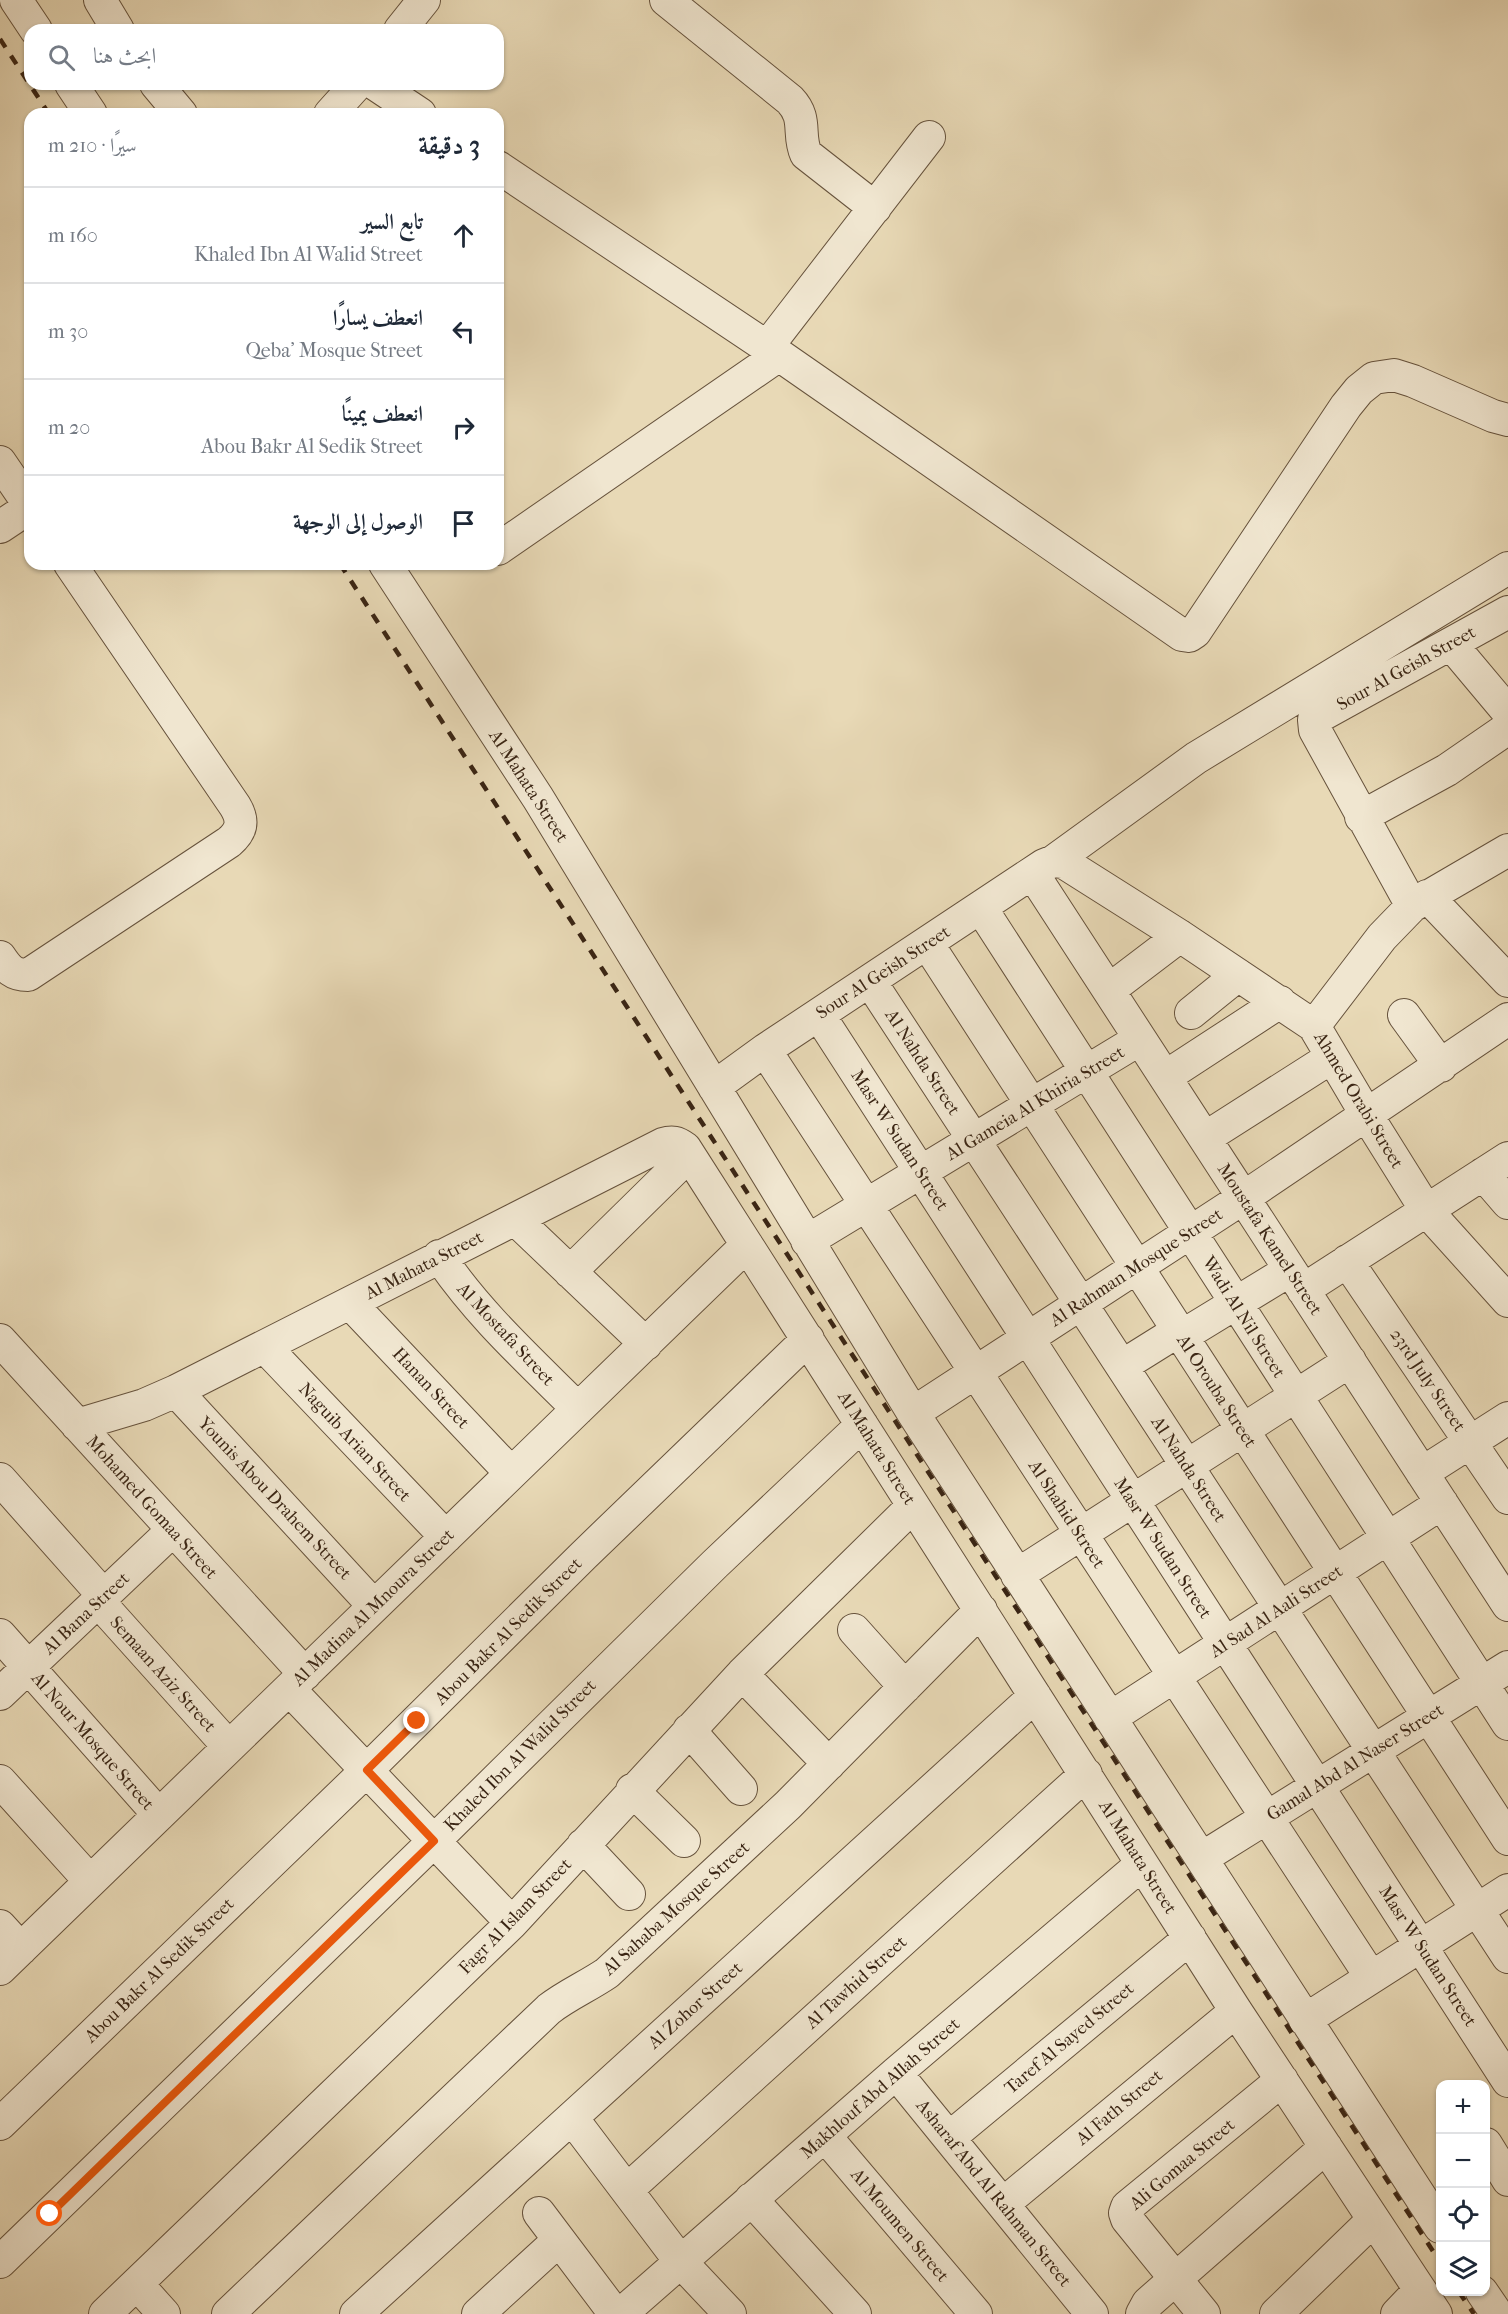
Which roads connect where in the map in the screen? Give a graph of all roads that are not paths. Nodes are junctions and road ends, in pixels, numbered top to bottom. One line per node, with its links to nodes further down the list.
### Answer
1 (16, 0): 5 (street)
2 (100, 0): 6 (street)
3 (424, 0): 7 (street)
4 (666, 0): 18 (street)
5 (32, 24)
6 (114, 24)
7 (405, 24)
8 (75, 90): 12 (street)
9 (161, 90): 13 (street)
10 (352, 90): 14 (street)
11 (384, 90): 15 (street)
12 (87, 108)
13 (176, 108)
14 (335, 108)
15 (411, 108)
16 (929, 137): 18 (street)
17 (504, 170): 19 (street)
18 (874, 208): 19 (street)
19 (773, 351): 20 (street); 25 (street)
20 (1508, 420)
21 (0, 462): 22 (street)
22 (24, 498)
23 (24, 511): 24 (street)
24 (0, 527)
25 (504, 545)
26 (1508, 568): 35 (street, Sour Al Geish Street)
27 (74, 570): 40 (street)
28 (389, 570): 57 (street, Al Mahata Street)
29 (1508, 612): 30 (street, Sour Al Geish Street)
30 (1451, 644): 31 (street); 33 (street, Sour Al Geish Street)
31 (1508, 712)
32 (1508, 728): 33 (street)
33 (1361, 817): 36 (street)
34 (1508, 850): 36 (street)
35 (1044, 867): 37 (street, Sour Al Geish Street); 38 (street, Ahmed Orabi Street); 44 (street, Moustafa Kamel Street)
36 (1419, 901): 43 (street); 50 (street)
37 (981, 908): 39 (street, Sour Al Geish Street); 55 (street, Wadi Al Nil Street)
38 (1180, 936): 41 (street, Ahmed Orabi Street); 44 (street)
39 (927, 944): 42 (street, Sour Al Geish Street); 58 (street, Al Orouba Street)
40 (0, 957)
41 (1238, 975): 45 (street, Ahmed Orabi Street); 46 (street)
42 (870, 981): 47 (street, Sour Al Geish Street); 61 (street, Al Nahda Street)
43 (1508, 981)
44 (1108, 990): 51 (street, Moustafa Kamel Street)
45 (1280, 1002): 50 (street, Ahmed Orabi Street); 56 (street)
46 (1191, 1013)
47 (819, 1015): 52 (street, Sour Al Geish Street); 64 (street, Masr W Sudan Street)
48 (1404, 1015): 54 (street)
49 (1508, 1019): 54 (street, Al Rahman Mosque Street)
50 (1314, 1026): 53 (street, Ahmed Orabi Street)
51 (1140, 1039): 55 (street, Al Gameia Al Khiria Street); 56 (street, Moustafa Kamel Street)
52 (765, 1050): 57 (street, Sour Al Geish Street); 67 (street, Al Shahid Street)
53 (1332, 1057): 59 (street, Ahmed Orabi Street); 60 (street)
54 (1441, 1066): 59 (street, Al Rahman Mosque Street)
55 (1086, 1072): 58 (street, Al Gameia Al Khiria Street); 70 (street, Wadi Al Nil Street)
56 (1165, 1077): 60 (street, Moustafa Kamel Street)
57 (714, 1087): 71 (street, Al Mahata Street)
58 (1032, 1105): 61 (street, Al Gameia Al Khiria Street); 75 (street, Al Orouba Street)
59 (1366, 1114): 65 (street, Al Rahman Mosque Street); 68 (street, Ahmed Orabi Street)
60 (1205, 1138): 65 (street, Moustafa Kamel Street)
61 (974, 1140): 64 (street, Al Gameia Al Khiria Street); 80 (street, Al Nahda Street)
62 (689, 1155): 69 (street, Al Mahata Street); 72 (street, Al Mahata Street); 76 (street)
63 (1495, 1166): 66 (street); 68 (street)
64 (921, 1173): 67 (street, Al Gameia Al Khiria Street); 83 (street, Masr W Sudan Street)
65 (1243, 1197): 70 (street, Al Rahman Mosque Street); 77 (street, Moustafa Kamel Street)
66 (1508, 1203)
67 (867, 1206): 71 (street, Al Gameia Al Khiria Street); 90 (street, Al Shahid Street)
68 (1426, 1210): 74 (street); 78 (street, Ahmed Orabi Street)
69 (515, 1219): 73 (street, Al Mahata Street); 76 (street)
70 (1190, 1232): 75 (street, Al Rahman Mosque Street); 81 (street, Wadi Al Nil Street)
71 (807, 1241): 94 (street, Al Mahata Street)
72 (747, 1245): 84 (street, Al Mahata Street); 86 (street, Al Madina Al Mnoura Street)
73 (439, 1257): 79 (street, Al Mahata Street); 93 (street, Al Mostafa Street)
74 (1347, 1261): 77 (street); 99 (street, 23rd July Street)
75 (1137, 1267): 80 (street, Al Rahman Mosque Street); 82 (street, Al Orouba Street)
76 (570, 1272): 86 (street)
77 (1297, 1280): 81 (street); 88 (street, Moustafa Kamel Street)
78 (1508, 1301)
79 (350, 1303): 87 (street, Al Mahata Street); 101 (street, Hanan Street)
80 (1081, 1303): 83 (street, Al Rahman Mosque Street); 89 (street, Al Nahda Street)
81 (1236, 1304): 82 (street); 92 (street, Wadi Al Nil Street)
82 (1180, 1334): 89 (street); 98 (street, Al Orouba Street)
83 (1028, 1338): 90 (street, Al Rahman Mosque Street); 105 (street, Masr W Sudan Street)
84 (808, 1339): 97 (street, Al Mahata Street); 138 (street, Abou Bakr Al Sedik Street)
85 (0, 1340): 96 (street, Mohamed Gomaa Street)
86 (646, 1344): 93 (street, Al Madina Al Mnoura Street)
87 (265, 1347): 91 (street, Al Mahata Street); 110 (street, Naguib Arian Street)
88 (1350, 1362): 92 (street); 102 (street, Moustafa Kamel Street)
89 (1122, 1366): 100 (street, Al Nahda Street)
90 (975, 1372): 94 (street, Al Rahman Mosque Street); 109 (street, Al Shahid Street)
91 (177, 1390): 96 (street, Al Mahata Street); 116 (street, Younis Abou Drahem Street)
92 (1295, 1397): 98 (street); 111 (street, Wadi Al Nil Street)
93 (578, 1409): 101 (street, Al Madina Al Mnoura Street)
94 (913, 1413): 113 (street, Al Mahata Street)
95 (1508, 1418): 99 (street)
96 (77, 1425): 108 (street, Mohamed Gomaa Street)
97 (862, 1425): 107 (street, Al Mahata Street); 147 (street, Khaled Ibn Al Walid Street)
98 (1242, 1431): 100 (street); 112 (street, Al Orouba Street)
99 (1470, 1442): 102 (street); 104 (street, 23rd July Street)
100 (1186, 1467): 105 (street); 117 (street, Al Nahda Street)
101 (511, 1473): 110 (street, Al Madina Al Mnoura Street)
102 (1422, 1473): 106 (street, Moustafa Kamel Street)
103 (0, 1479): 114 (street, Semaan Aziz Street)
104 (1508, 1498)
105 (1132, 1501): 109 (street); 121 (street, Masr W Sudan Street)
106 (1442, 1503): 111 (street, Al Sad Al Aali Street); 115 (street, Moustafa Kamel Street)
107 (913, 1506): 118 (street, Al Mahata Street); 124 (street, Fagr Al Islam Street)
108 (172, 1531): 114 (street, Al Bana Street); 126 (street, Mohamed Gomaa Street)
109 (1080, 1535): 113 (street); 125 (street, Al Shahid Street)
110 (446, 1537): 116 (street, Al Madina Al Mnoura Street)
111 (1388, 1538): 112 (street, Al Sad Al Aali Street); 127 (street, Wadi Al Nil Street)
112 (1335, 1573): 117 (street, Al Sad Al Aali Street); 131 (street, Al Orouba Street)
113 (1017, 1575): 132 (street, Al Mahata Street)
114 (101, 1598): 123 (street, Al Bana Street); 135 (street, Semaan Aziz Street)
115 (1508, 1605)
116 (375, 1606): 126 (street, Al Madina Al Mnoura Street)
117 (1280, 1608): 121 (street, Al Sad Al Aali Street); 136 (street, Al Nahda Street)
118 (981, 1610): 128 (street, Al Sahaba Mosque Street); 130 (street, Al Mahata Street)
119 (854, 1630): 128 (street)
120 (0, 1635): 123 (street, Al Nour Mosque Street)
121 (1226, 1643): 125 (street, Al Sad Al Aali Street); 141 (street, Masr W Sudan Street)
122 (1508, 1666): 127 (street, Gamal Abd Al Naser Street)
123 (28, 1667): 129 (street, Al Bana Street); 144 (street, Al Nour Mosque Street)
124 (742, 1674): 134 (street, Fagr Al Islam Street); 137 (street)
125 (1174, 1676): 132 (street, Al Sad Al Aali Street); 145 (street, Al Shahid Street)
126 (297, 1681): 135 (street, Al Madina Al Mnoura Street); 138 (street, Mohamed Gomaa Street)
127 (1481, 1683): 131 (street, Gamal Abd Al Naser Street); 133 (street, Wadi Al Nil Street)
128 (904, 1687): 137 (street, Al Sahaba Mosque Street)
129 (0, 1694)
130 (1035, 1696): 139 (street, Al Mahata Street); 167 (street, Al Zohor Street)
131 (1428, 1717): 136 (street, Gamal Abd Al Naser Street); 146 (street, Al Orouba Street)
132 (1110, 1718): 150 (street, Al Mahata Street)
133 (1508, 1724)
134 (689, 1730): 142 (street); 143 (street, Fagr Al Islam Street)
135 (229, 1747): 144 (street, Al Madina Al Mnoura Street)
136 (1374, 1751): 141 (street, Gamal Abd Al Naser Street); 155 (street, Al Nahda Street)
137 (829, 1764): 190 (street, Al Sahaba Mosque Street)
138 (367, 1770): 147 (street, Mohamed Gomaa Street); 168 (street, Abou Bakr Al Sedik Street)
139 (1086, 1774): 151 (street, Al Mahata Street); 175 (street, Al Tawhid Street)
140 (0, 1781): 152 (street)
141 (1318, 1785): 145 (street, Gamal Abd Al Naser Street); 158 (street, Masr W Sudan Street)
142 (741, 1789)
143 (632, 1790): 148 (street); 149 (street, Fagr Al Islam Street)
144 (159, 1815): 152 (street, Al Madina Al Mnoura Street)
145 (1267, 1817): 150 (street, Gamal Abd Al Naser Street); 161 (street, Al Shahid Street)
146 (1508, 1839)
147 (434, 1841): 156 (street, Mohamed Gomaa Street); 183 (street, Khaled Ibn Al Walid Street)
148 (684, 1841)
149 (583, 1845): 154 (street); 156 (street, Fagr Al Islam Street)
150 (1202, 1858): 163 (street, Al Mahata Street)
151 (1142, 1864): 157 (street, Al Mahata Street); 164 (street, Makhlouf Abd Allah Street)
152 (90, 1881): 159 (street, Al Madina Al Mnoura Street)
153 (1508, 1890): 155 (street)
154 (629, 1894)
155 (1476, 1909): 158 (street); 160 (street, Al Nahda Street)
156 (512, 1923): 185 (street, Fagr Al Islam Street)
157 (1190, 1938): 162 (street, Al Mahata Street); 170 (street, Taref Al Sayed Street)
158 (1420, 1945): 161 (street); 166 (street, Masr W Sudan Street)
159 (7, 1948)
160 (1508, 1957)
161 (1371, 1977): 163 (street)
162 (1236, 2011): 165 (street, Al Mahata Street); 177 (street, Al Fath Street)
163 (1305, 2020): 174 (street, Al Mahata Street)
164 (896, 2073): 169 (street, Makhlouf Abd Allah Street); 170 (street, Asharaf Abd Al Rahman Street)
165 (1282, 2080): 172 (street, Al Mahata Street); 184 (street, Ali Gomaa Street)
166 (1508, 2081)
167 (572, 2118): 175 (street); 191 (street, Al Zohor Street)
168 (0, 2124)
169 (825, 2136): 176 (street, Makhlouf Abd Allah Street); 197 (street, Al Moumen Street)
170 (948, 2138): 177 (street, Asharaf Abd Al Rahman Street)
171 (1492, 2144): 173 (street)
172 (1326, 2147): 180 (street, Al Mahata Street); 184 (street)
173 (1508, 2180)
174 (1429, 2186): 178 (street, Al Mahata Street)
175 (627, 2190): 182 (street)
176 (751, 2199): 182 (street, Makhlouf Abd Allah Street); 196 (street)
177 (1003, 2204): 198 (street, Asharaf Abd Al Rahman Street)
178 (1436, 2212)
179 (539, 2213): 181 (street)
180 (1373, 2220): 187 (street, Al Mahata Street); 201 (street)
181 (559, 2240): 192 (street); 193 (street)
182 (680, 2261): 194 (street, Makhlouf Abd Allah Street); 195 (street)
183 (0, 2262)
184 (1176, 2279): 199 (street); 200 (street, Ali Gomaa Street)
185 (137, 2284): 188 (street, Fagr Al Islam Street); 189 (street)
186 (1485, 2296): 203 (street)
187 (1428, 2302): 202 (street)
188 (105, 2314)
189 (164, 2314)
190 (228, 2314)
191 (356, 2314)
192 (480, 2314)
193 (615, 2314)
194 (621, 2314)
195 (730, 2314)
196 (855, 2314)
197 (976, 2314)
198 (1092, 2314)
199 (1142, 2314)
200 (1204, 2314)
201 (1276, 2314)
202 (1397, 2314)
203 (1497, 2314)

